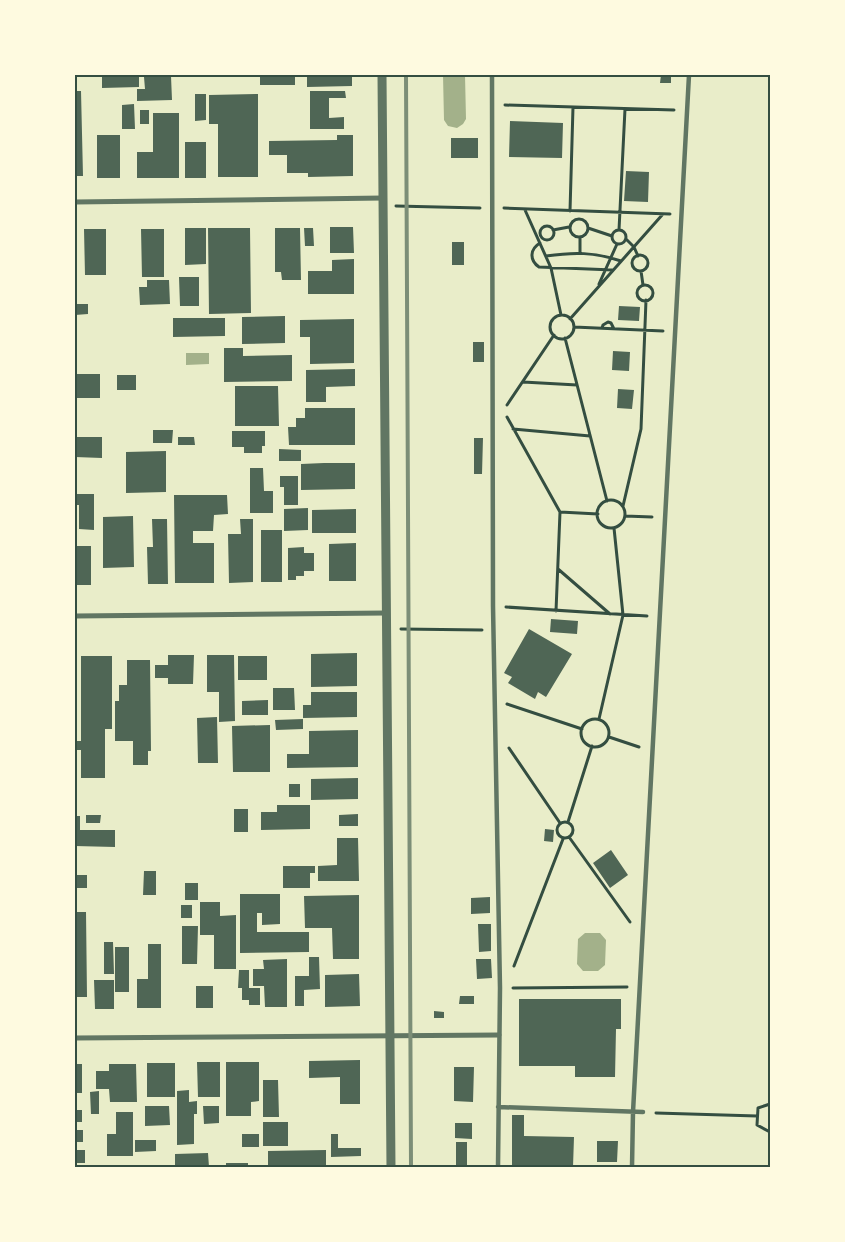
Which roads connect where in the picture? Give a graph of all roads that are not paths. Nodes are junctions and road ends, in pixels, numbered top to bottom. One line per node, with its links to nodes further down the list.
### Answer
1 (382, 75): 4 (street)
2 (492, 75): 8 (street)
3 (689, 75): 12 (street)
4 (383, 198): 5 (street); 6 (street)
5 (75, 202)
6 (386, 613): 7 (street); 9 (street)
7 (75, 616)
8 (499, 1035): 9 (street); 11 (street)
9 (390, 1036): 10 (street); 14 (street)
10 (75, 1038)
11 (498, 1107): 12 (street); 15 (street)
12 (633, 1112): 13 (street); 16 (street)
13 (643, 1112)
14 (391, 1167)
15 (498, 1167)
16 (632, 1167)

